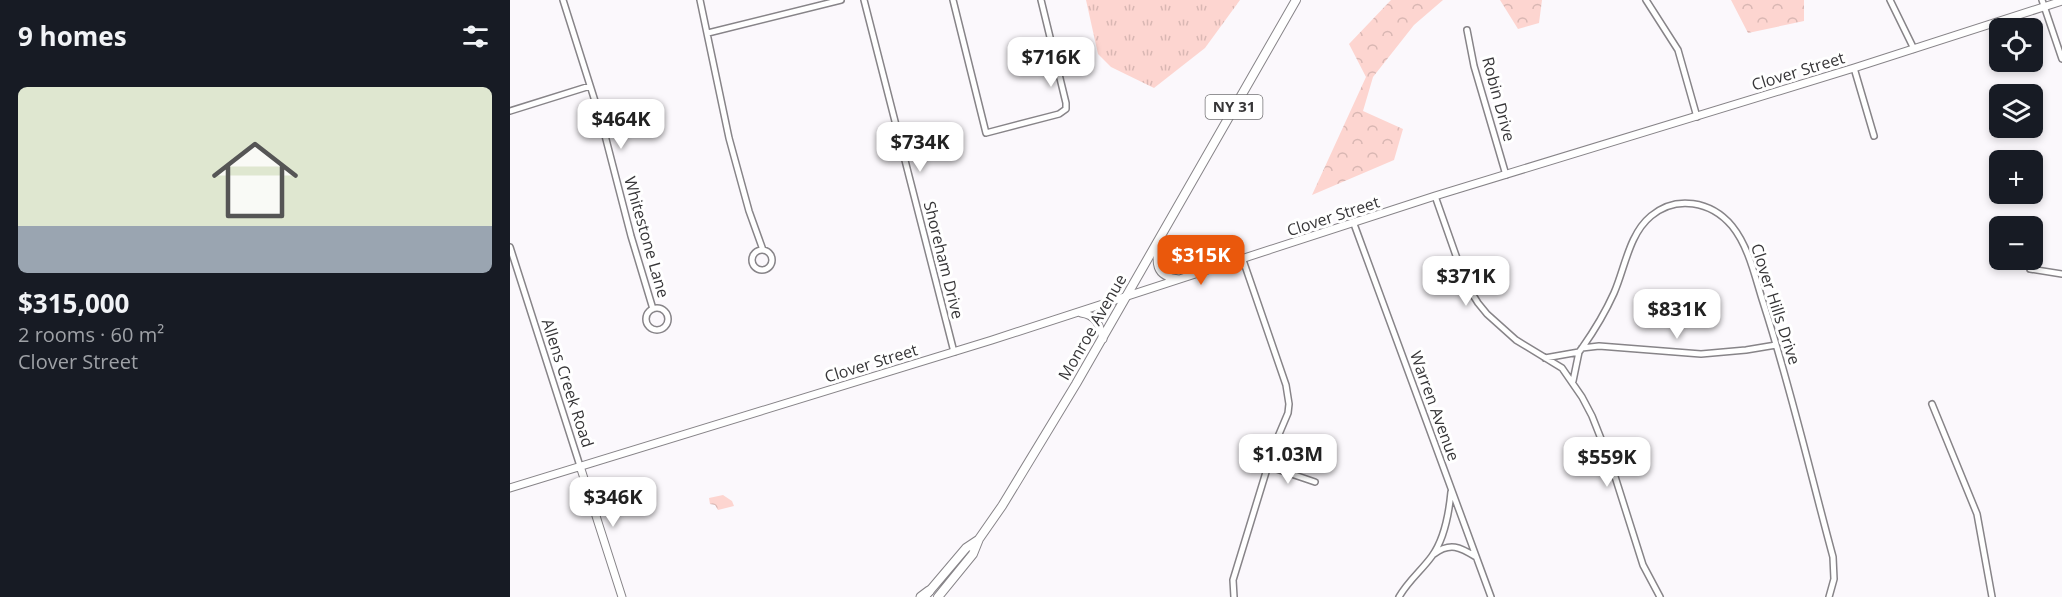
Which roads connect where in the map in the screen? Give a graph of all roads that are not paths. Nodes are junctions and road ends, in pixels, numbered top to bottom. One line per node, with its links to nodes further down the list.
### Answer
1 (563, 0): 17 (street, Whitestone Lane)
2 (700, 0): 13 (street)
3 (841, 0): 13 (street)
4 (864, 0): 37 (street, Shoreham Drive)
5 (953, 0): 6 (street)
6 (1041, 0)
7 (1296, 0): 24 (main road, Monroe Avenue / NY 31)
8 (1646, 0): 19 (street)
9 (1890, 0): 14 (street)
10 (2062, 1): 11 (main road, Clover Street)
11 (2043, 4): 14 (main road, Clover Street); 15 (street)
12 (1467, 30): 21 (street, Robin Drive)
13 (708, 33): 26 (street)
14 (1914, 49): 16 (main road, Clover Street)
15 (2062, 59)
16 (1854, 68): 19 (main road, Clover Street); 20 (street)
17 (590, 86): 18 (street); 32 (street, Whitestone Lane)
18 (510, 111)
19 (1697, 117): 21 (main road, Clover Street)
20 (1874, 136)
21 (1506, 175): 22 (main road, Clover Street)
22 (1435, 196): 23 (main road, Clover Street); 38 (street)
23 (1354, 224): 27 (main road, Clover Street); 45 (street, Warren Avenue)
24 (1159, 238): 30 (main road); 31 (main road, Monroe Avenue / NY 31)
25 (510, 247): 41 (street, Allens Creek Road)
26 (763, 249)
27 (1243, 260): 30 (main road, Clover Street); 42 (street)
28 (2041, 270): 29 (street)
29 (2062, 274)
30 (1181, 279): 31 (main road, Clover Street)
31 (1126, 297): 33 (main road, Clover Street); 34 (main road, Monroe Avenue / NY 31)
32 (653, 309): 32 (street, Whitestone Lane)
33 (1078, 313): 34 (main road); 37 (main road, Clover Street)
34 (1103, 339): 46 (main road, Monroe Avenue / NY 31)
35 (1776, 345): 36 (street); 36 (street, Clover Hills Drive); 56 (street, Clover Hills Drive)
36 (1580, 350): 38 (street); 39 (street, Clover Hills Drive)
37 (954, 352): 41 (main road, Clover Street)
38 (1545, 357): 39 (street)
39 (1573, 381): 55 (street)
40 (1932, 404): 57 (street)
41 (580, 466): 44 (main road, Clover Street); 50 (main road, Allens Creek Road)
42 (1268, 466): 43 (street); 52 (street)
43 (1315, 482)
44 (510, 488)
45 (1451, 490): 47 (street); 48 (street, Warren Avenue)
46 (979, 539): 49 (main road, Monroe Avenue / NY 31); 51 (main road, Monroe Avenue / NY 31)
47 (1432, 555): 48 (street); 53 (street)
48 (1476, 557): 54 (street, Warren Avenue)
49 (924, 595)
50 (622, 597)
51 (938, 597)
52 (1234, 597)
53 (1399, 597)
54 (1491, 597)
55 (1660, 597)
56 (1829, 597)
57 (1992, 597)

